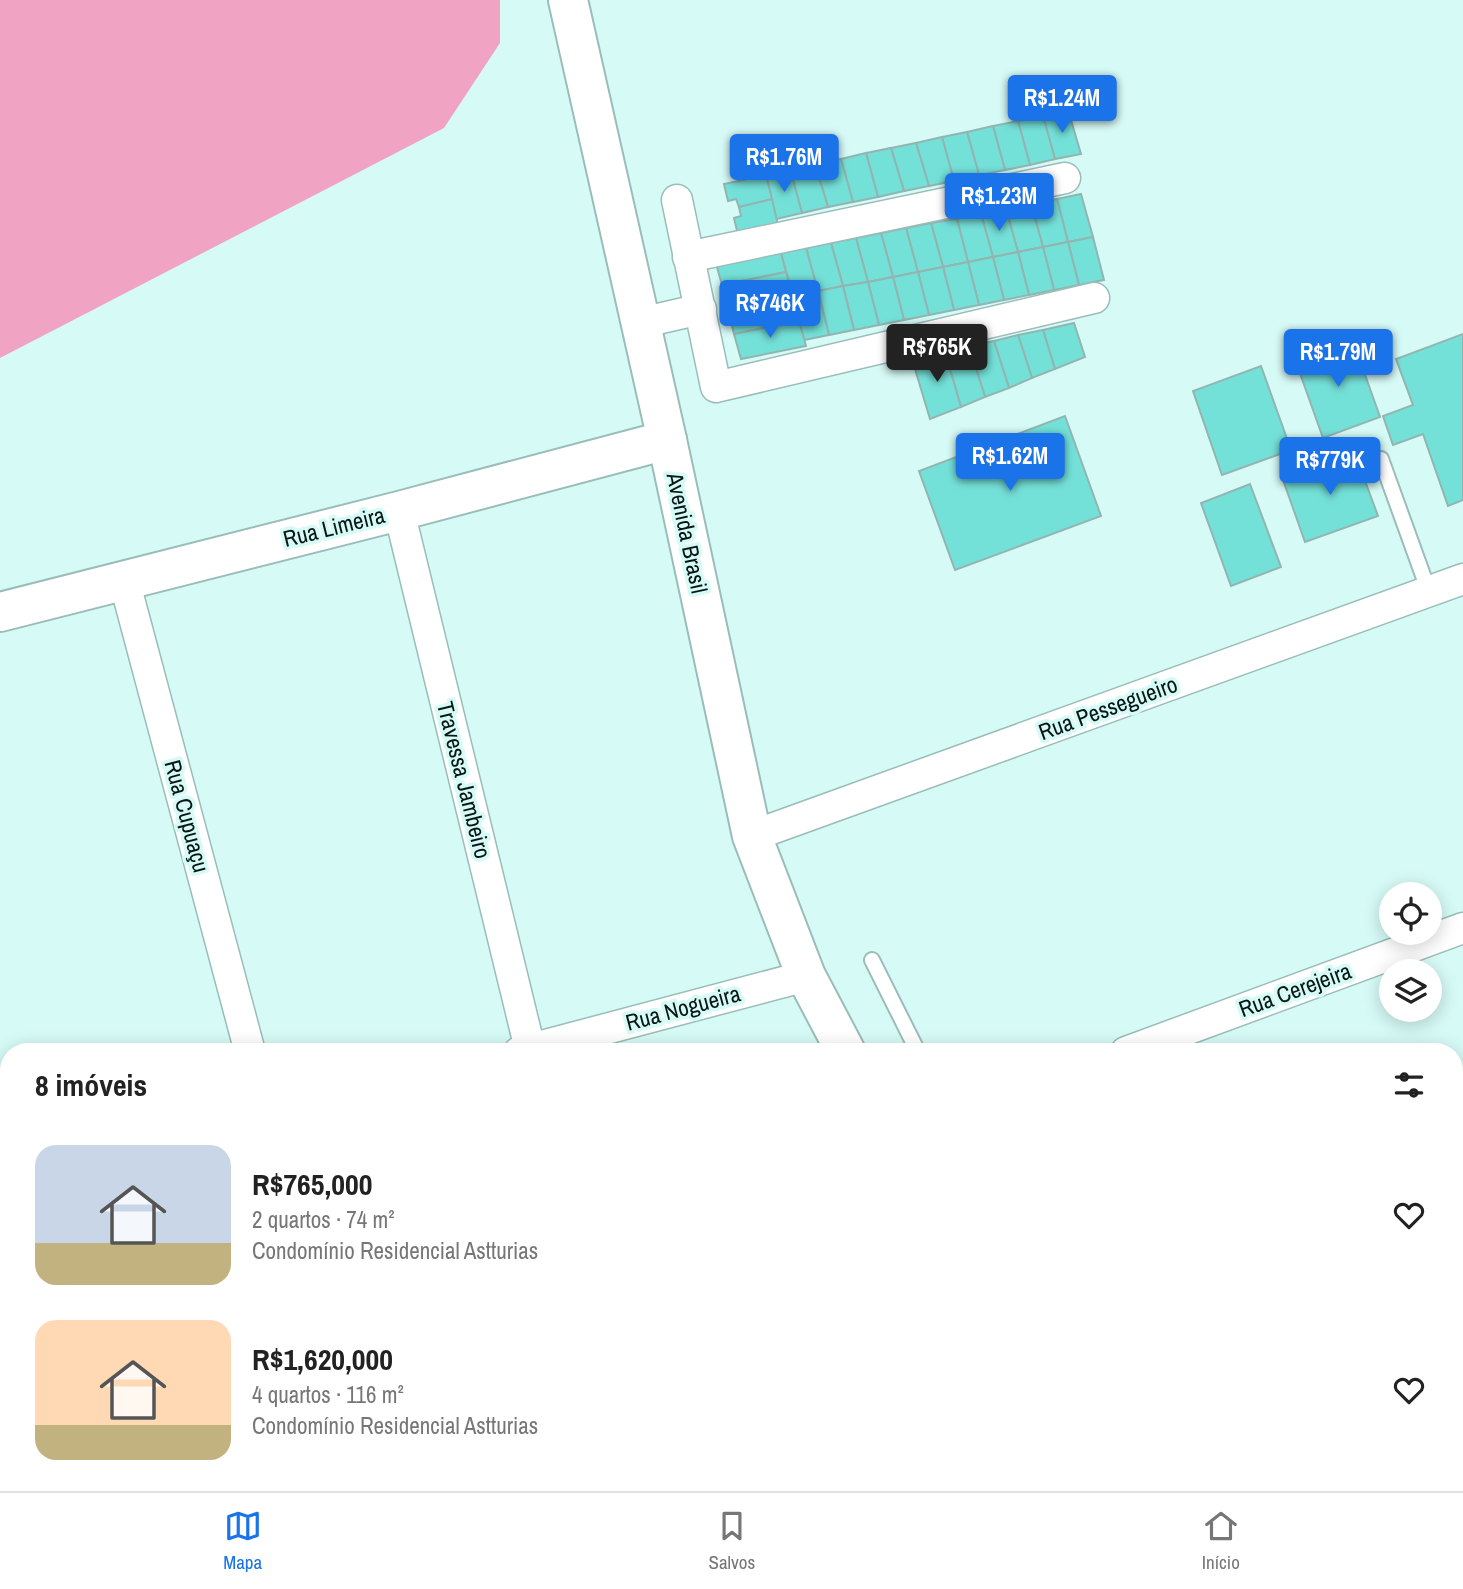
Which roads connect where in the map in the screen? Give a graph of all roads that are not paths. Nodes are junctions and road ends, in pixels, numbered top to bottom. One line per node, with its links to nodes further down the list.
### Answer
1 (568, 0): 7 (main road, Avenida Brasil)
2 (1065, 178): 4 (street)
3 (677, 200): 4 (street)
4 (688, 257): 6 (street)
5 (1094, 299): 6 (street)
6 (701, 309): 7 (street)
7 (640, 323): 8 (main road, Avenida Brasil)
8 (667, 440): 10 (main road, Rua Limeira); 15 (main road, Avenida Brasil)
9 (1381, 459): 13 (lane)
10 (399, 511): 12 (main road, Rua Limeira); 20 (street, Travessa Jambeiro)
11 (1463, 579): 13 (street, Rua Pessegueiro)
12 (124, 580): 14 (main road, Rua Limeira); 19 (street, Rua Cupuaçu)
13 (1429, 592): 15 (street, Rua Pessegueiro)
14 (0, 612)
15 (752, 835): 18 (main road, Avenida Brasil)
16 (1463, 928): 24 (street, Rua Cerejeira)
17 (872, 960): 23 (lane)
18 (806, 975): 21 (street, Rua Nogueira); 22 (main road, Avenida Brasil)
19 (248, 1043)
20 (523, 1043)
21 (551, 1043)
22 (841, 1043)
23 (914, 1043)
24 (1150, 1043)

